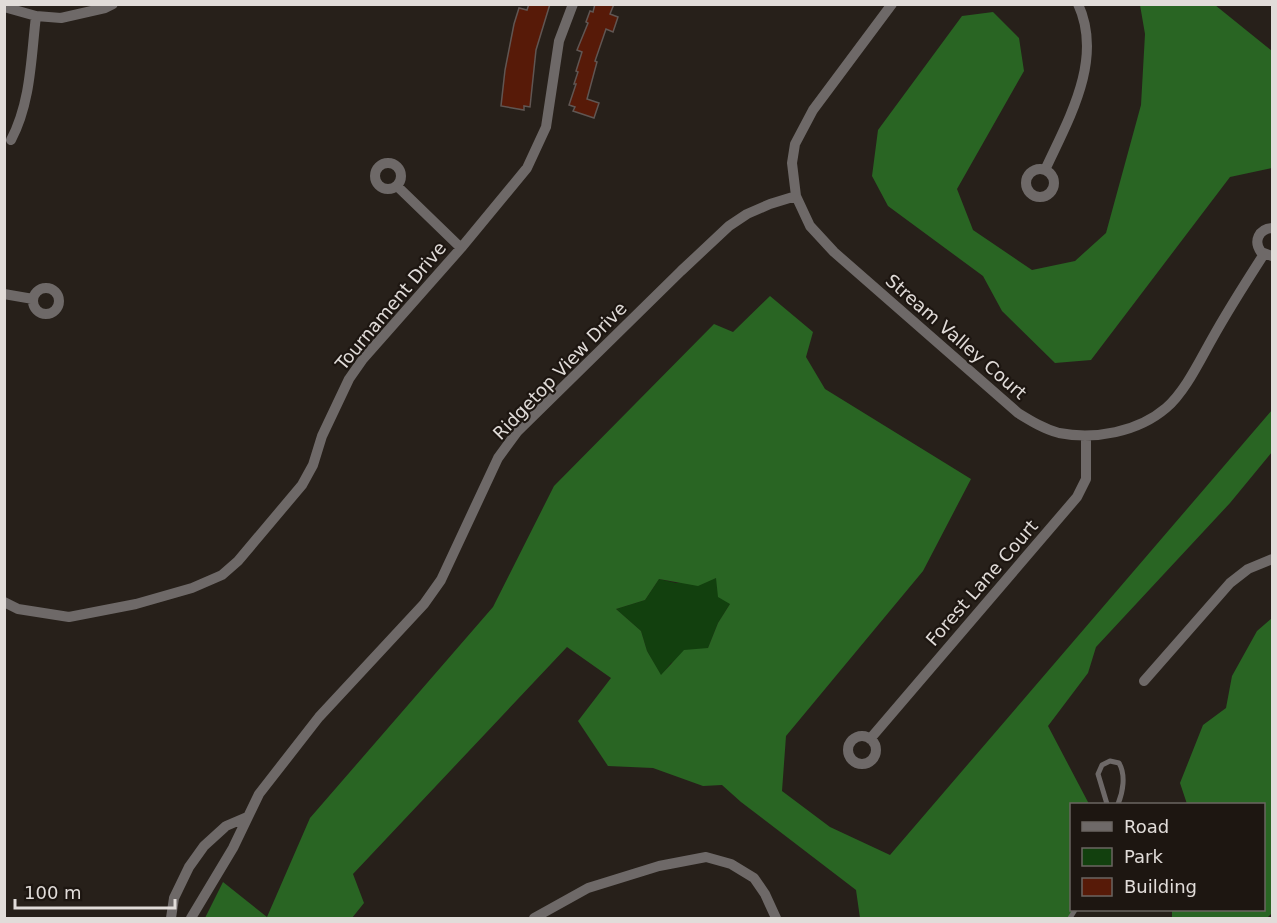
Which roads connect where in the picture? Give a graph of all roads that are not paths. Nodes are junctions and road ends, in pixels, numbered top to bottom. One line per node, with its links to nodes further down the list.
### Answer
1 (113, 4): 6 (street)
2 (573, 4): 12 (street, Tournament Drive)
3 (892, 4): 10 (street, Stream Valley Court)
4 (1078, 4): 8 (street)
5 (4, 7): 6 (street)
6 (36, 16): 7 (street)
7 (11, 140)
8 (1045, 170)
9 (396, 186): 12 (street)
10 (796, 196): 16 (street, Stream Valley Court); 23 (street, Ridgetop View Drive)
11 (1272, 228): 13 (street, Stream Valley Court)
12 (461, 248): 18 (street, Tournament Drive)
13 (1268, 255): 16 (street, Stream Valley Court)
14 (4, 294): 15 (street)
15 (33, 299)
16 (1086, 436): 20 (street, Forest Lane Court)
17 (1272, 559): 19 (street)
18 (4, 602)
19 (1144, 681)
20 (870, 739)
21 (1107, 803): 22 (lane)
22 (1118, 803)
23 (247, 817): 24 (street); 25 (street, Ridgetop View Drive)
24 (171, 918)
25 (191, 918)
26 (534, 918): 27 (street)
27 (776, 918)

